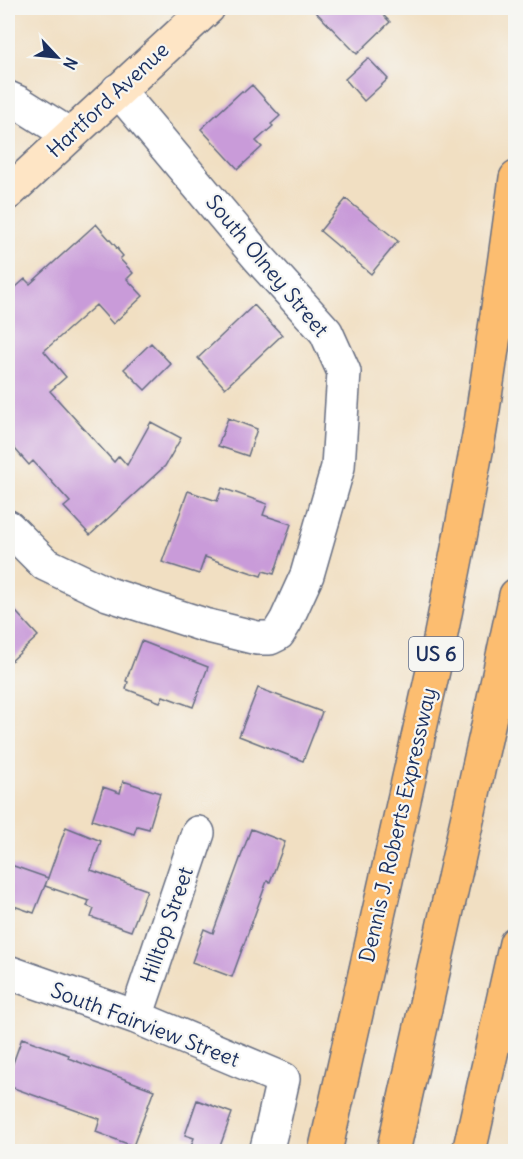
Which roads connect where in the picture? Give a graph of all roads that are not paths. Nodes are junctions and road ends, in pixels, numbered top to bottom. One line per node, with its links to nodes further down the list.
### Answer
1 (208, 8): 2 (main road, Hartford Avenue)
2 (118, 90): 4 (main road, Hartford Avenue); 7 (street, South Olney Street)
3 (8, 98): 4 (street)
4 (70, 135): 6 (main road, Hartford Avenue)
5 (516, 178): 13 (highway, Dennis J. Roberts Expressway / US 6)
6 (8, 193)
7 (8, 527)
8 (516, 595): 15 (highway)
9 (198, 833): 12 (street, Hilltop Street)
10 (516, 943): 16 (highway)
11 (8, 972): 12 (street, South Fairview Street)
12 (136, 1017): 14 (street, South Fairview Street)
13 (326, 1143)
14 (266, 1152)
15 (393, 1152)
16 (469, 1152)

